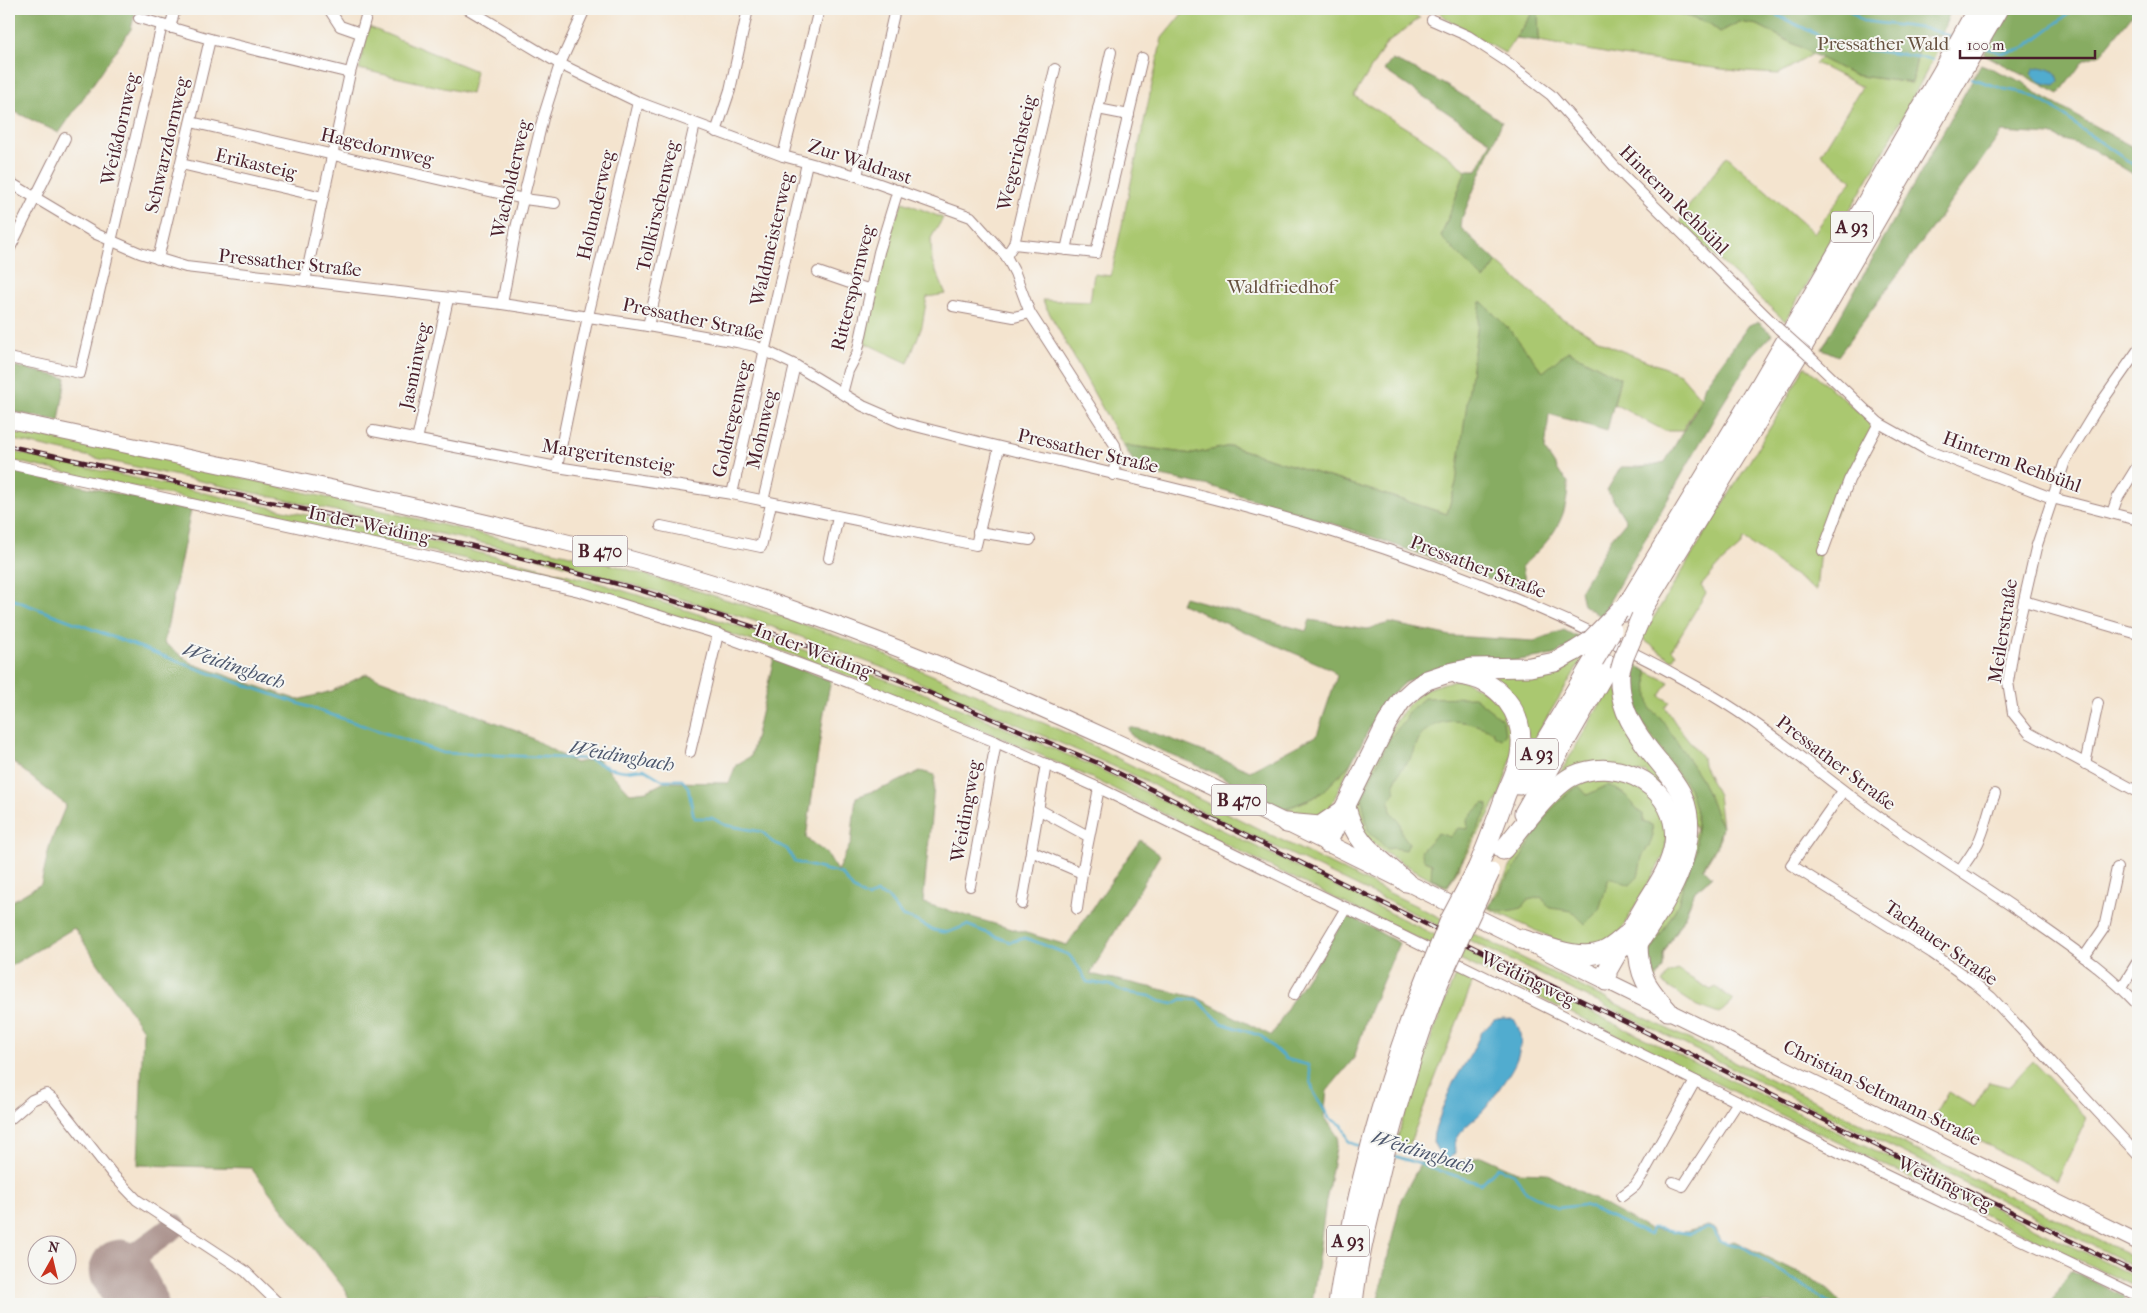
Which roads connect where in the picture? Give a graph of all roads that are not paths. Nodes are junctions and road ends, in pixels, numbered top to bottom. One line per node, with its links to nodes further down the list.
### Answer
1 (175, 9): 13 (street, Weißdornweg)
2 (329, 9): 14 (street)
3 (368, 9): 14 (street)
4 (468, 9): 18 (street, Zur Waldrast)
5 (584, 9): 18 (street, Wacholderweg)
6 (748, 9): 27 (street)
7 (819, 9): 30 (street)
8 (895, 9): 33 (street)
9 (1976, 11): 21 (highway, A 93)
10 (1995, 14): 21 (highway, A 93)
11 (138, 18): 13 (street)
12 (1432, 20): 61 (street, Hinterm Rehbühl, bridge)
13 (166, 27): 15 (street); 40 (street, Weißdornweg)
14 (360, 33): 20 (street)
15 (210, 38): 20 (street); 25 (street, Schwarzdornweg)
16 (1112, 52): 23 (street)
17 (1142, 58): 24 (street)
18 (560, 64): 22 (street, Zur Waldrast); 38 (street, Wacholderweg)
19 (1055, 69): 41 (street, Wegerichsteig)
20 (350, 73): 29 (street)
21 (1951, 75): 81 (highway, A 93); 81 (highway, A 93)
22 (638, 102): 26 (street, Zur Waldrast); 53 (street, Holunderweg)
23 (1098, 109): 24 (street); 43 (street)
24 (1129, 115): 43 (street)
25 (191, 122): 29 (street, Hagedornweg); 32 (street, Schwarzdornweg)
26 (695, 124): 27 (street, Zur Waldrast); 54 (street, Tollkirschenweg)
27 (716, 132): 30 (street, Zur Waldrast)
28 (65, 138): 36 (street)
29 (332, 154): 37 (street); 38 (street, Hagedornweg)
30 (784, 156): 31 (street, Zur Waldrast)
31 (807, 163): 33 (street, Zur Waldrast); 56 (street, Waldmeisterweg)
32 (181, 164): 37 (street, Erikasteig); 45 (street, Schwarzdornweg)
33 (857, 176): 35 (street, Zur Waldrast)
34 (9, 182): 36 (street, Pressather Straße)
35 (898, 190): 44 (street, Zur Waldrast); 48 (street, Ritterspornweg)
36 (36, 197): 40 (street, Pressather Straße); 42 (street)
37 (323, 197): 47 (street)
38 (524, 199): 39 (street, Hagedornweg); 50 (street, Wacholderweg)
39 (555, 203)
40 (112, 241): 45 (street, Pressather Straße); 57 (street, Weißdornweg)
41 (1014, 244): 43 (street); 44 (street)
42 (9, 250)
43 (1066, 250)
44 (1006, 256): 52 (street, Zur Waldrast)
45 (158, 259): 47 (street, Pressather Straße)
46 (818, 272): 48 (street)
47 (305, 281): 49 (street, Pressather Straße)
48 (870, 290): 59 (street, Ritterspornweg)
49 (448, 299): 50 (street, Pressather Straße); 63 (street, Jasminweg)
50 (502, 304): 53 (street, Pressather Straße)
51 (953, 306): 52 (street)
52 (1030, 313): 68 (street, Zur Waldrast)
53 (588, 316): 54 (street, Pressather Straße); 67 (street, Holunderweg)
54 (648, 326): 56 (street, Pressather Straße)
55 (2138, 350): 70 (street, Meilerstraße)
56 (765, 351): 58 (street, Pressather Straße); 69 (street, Goldregenweg)
57 (9, 358)
58 (795, 364): 59 (street, Pressather Straße); 71 (street, Mohnweg)
59 (842, 394): 64 (street, Pressather Straße)
60 (9, 420): 98 (main road, B 470)
61 (1879, 423): 70 (street, Hinterm Rehbühl); 78 (street)
62 (373, 432): 63 (street, Margeritensteig)
63 (417, 440): 67 (street, Margeritensteig)
64 (999, 448): 68 (street, Pressather Straße); 76 (street)
65 (9, 464): 82 (street, In der Weiding)
66 (2138, 465): 72 (street)
67 (557, 467): 69 (street, Margeritensteig)
68 (1113, 474): 93 (street, Pressather Straße)
69 (732, 494): 71 (street, Margeritensteig)
70 (2052, 498): 72 (street, Hinterm Rehbühl); 80 (street, Meilerstraße)
71 (767, 502): 73 (street, Margeritensteig); 75 (street, Mohnweg)
72 (2112, 513): 74 (street, Hinterm Rehbühl)
73 (838, 517): 76 (street, Margeritensteig); 79 (street)
74 (2138, 520)
75 (661, 526)
76 (978, 532): 77 (street)
77 (1030, 540)
78 (1823, 551)
79 (829, 558)
80 (2024, 600): 83 (street); 91 (street, Meilerstraße)
81 (1630, 611): 84 (highway, A 93, bridge); 84 (highway, bridge); 85 (highway, bridge)
82 (718, 634): 86 (street, In der Weiding); 89 (street)
83 (2138, 634)
84 (1608, 665): 102 (highway, A 93); 111 (highway)
85 (1445, 674): 96 (highway); 102 (highway)
86 (896, 702): 88 (street, Weidingweg)
87 (2098, 703): 91 (street)
88 (996, 742): 90 (street, Weidingweg); 107 (street, Weidingweg)
89 (690, 752)
90 (1046, 764): 92 (street, Weidingweg); 97 (street)
91 (2085, 764): 94 (street, Meilerstraße)
92 (1099, 788): 99 (street); 109 (street, Weidingweg)
93 (1843, 791): 104 (street, Pressather Straße); 123 (street, Tachauer Straße)
94 (2138, 792)
95 (1995, 794): 104 (street)
96 (1346, 807): 98 (highway); 100 (highway); 106 (highway)
97 (1038, 810): 99 (street); 101 (street)
98 (1286, 823): 100 (main road, B 470)
99 (1088, 836): 105 (street)
100 (1327, 843): 106 (main road, B 470)
101 (1031, 851): 105 (street); 108 (street)
102 (1494, 851): 111 (highway); 124 (highway, A 93, bridge)
103 (2117, 868): 113 (street)
104 (1960, 871): 113 (street, Pressather Straße)
105 (1082, 873): 110 (street)
106 (1406, 882): 112 (main road, B 470)
107 (970, 886)
108 (1022, 904)
109 (1346, 908): 117 (street); 120 (street, Weidingweg)
110 (1077, 909)
111 (1634, 937): 112 (highway); 115 (highway); 119 (highway)
112 (1522, 939): 115 (main road, B 470)
113 (2084, 957): 116 (street, Pressather Straße)
114 (2138, 962): 116 (street)
115 (1607, 981): 119 (main road, Christian-Seltmann-Straße)
116 (2122, 987): 118 (street, Pressather Straße)
117 (1294, 995)
118 (2138, 1005)
119 (1668, 1011): 127 (main road, Christian-Seltmann-Straße)
120 (1695, 1081): 121 (street, Weidingweg); 126 (street)
121 (1738, 1102): 125 (street); 128 (street, Weidingweg)
122 (9, 1120): 129 (street)
123 (2138, 1155)
124 (1370, 1180): 130 (highway, A 93); 131 (highway, A 93)
125 (1673, 1182)
126 (1622, 1196)
127 (2138, 1242)
128 (2138, 1296)
129 (279, 1304)
130 (1338, 1304)
131 (1353, 1304)

